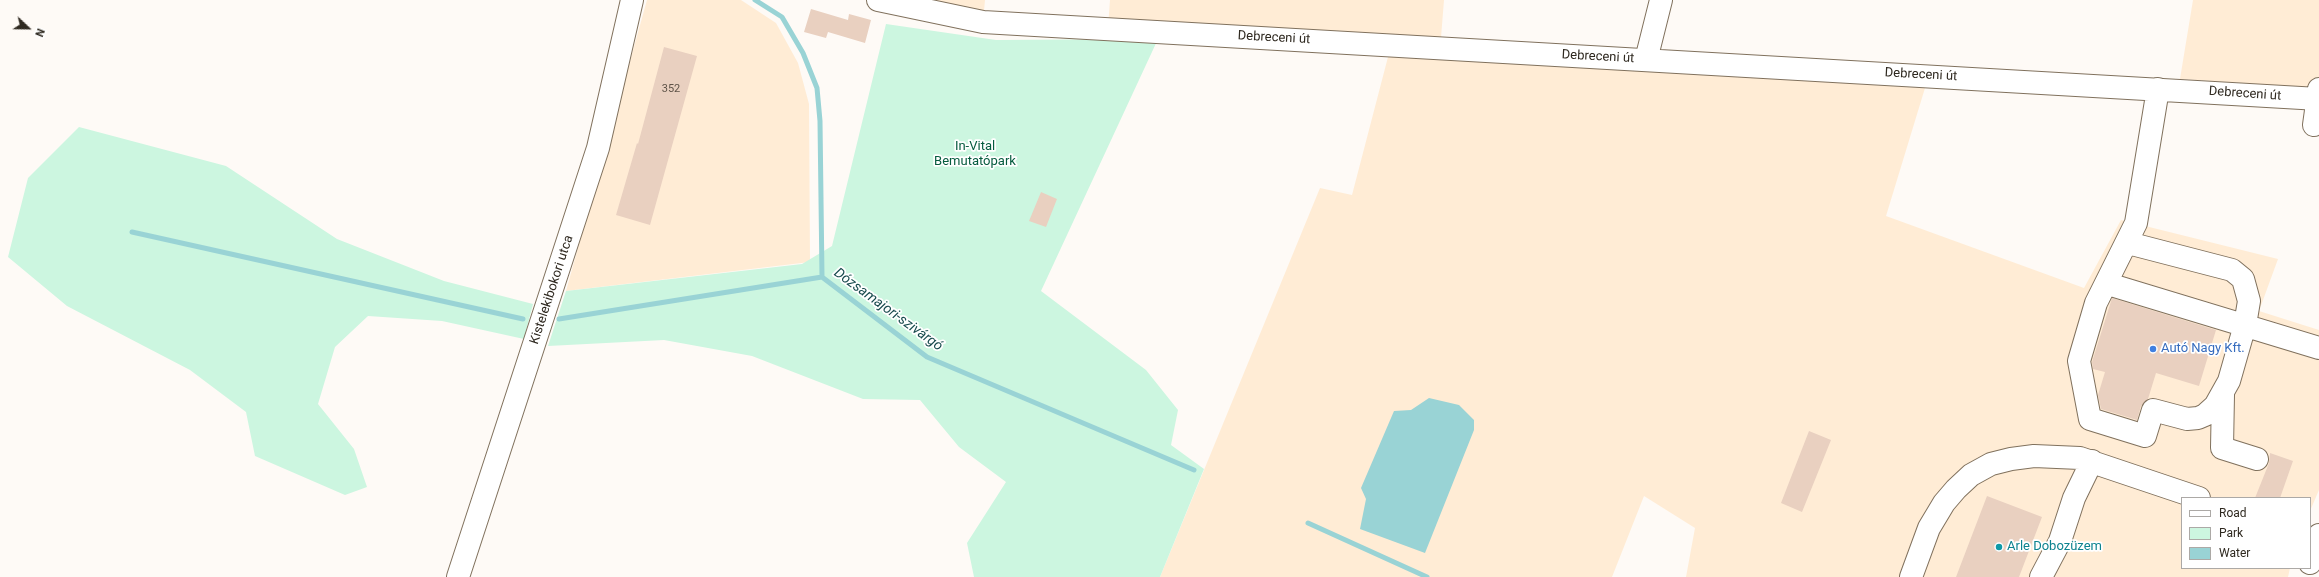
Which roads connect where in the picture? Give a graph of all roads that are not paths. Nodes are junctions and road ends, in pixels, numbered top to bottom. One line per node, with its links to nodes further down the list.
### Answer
1 (632, 0): 18 (street, Kistelekibokori utca)
2 (878, 0): 4 (street, Debreceni út)
3 (1660, 0): 4 (street)
4 (1646, 60): 5 (street, Debreceni út)
5 (2158, 89): 6 (street, Debreceni út); 8 (street)
6 (2318, 96): 7 (street)
7 (2314, 125)
8 (2128, 243): 9 (street); 10 (street)
9 (2108, 284): 10 (street); 12 (street)
10 (2245, 325): 11 (street); 12 (street)
11 (2319, 348)
12 (2223, 395): 13 (street)
13 (2257, 459)
14 (2092, 462): 15 (street); 19 (street); 20 (street)
15 (2196, 497)
16 (2316, 536): 17 (street)
17 (2311, 558)
18 (458, 577)
19 (1911, 577)
20 (2041, 577)

